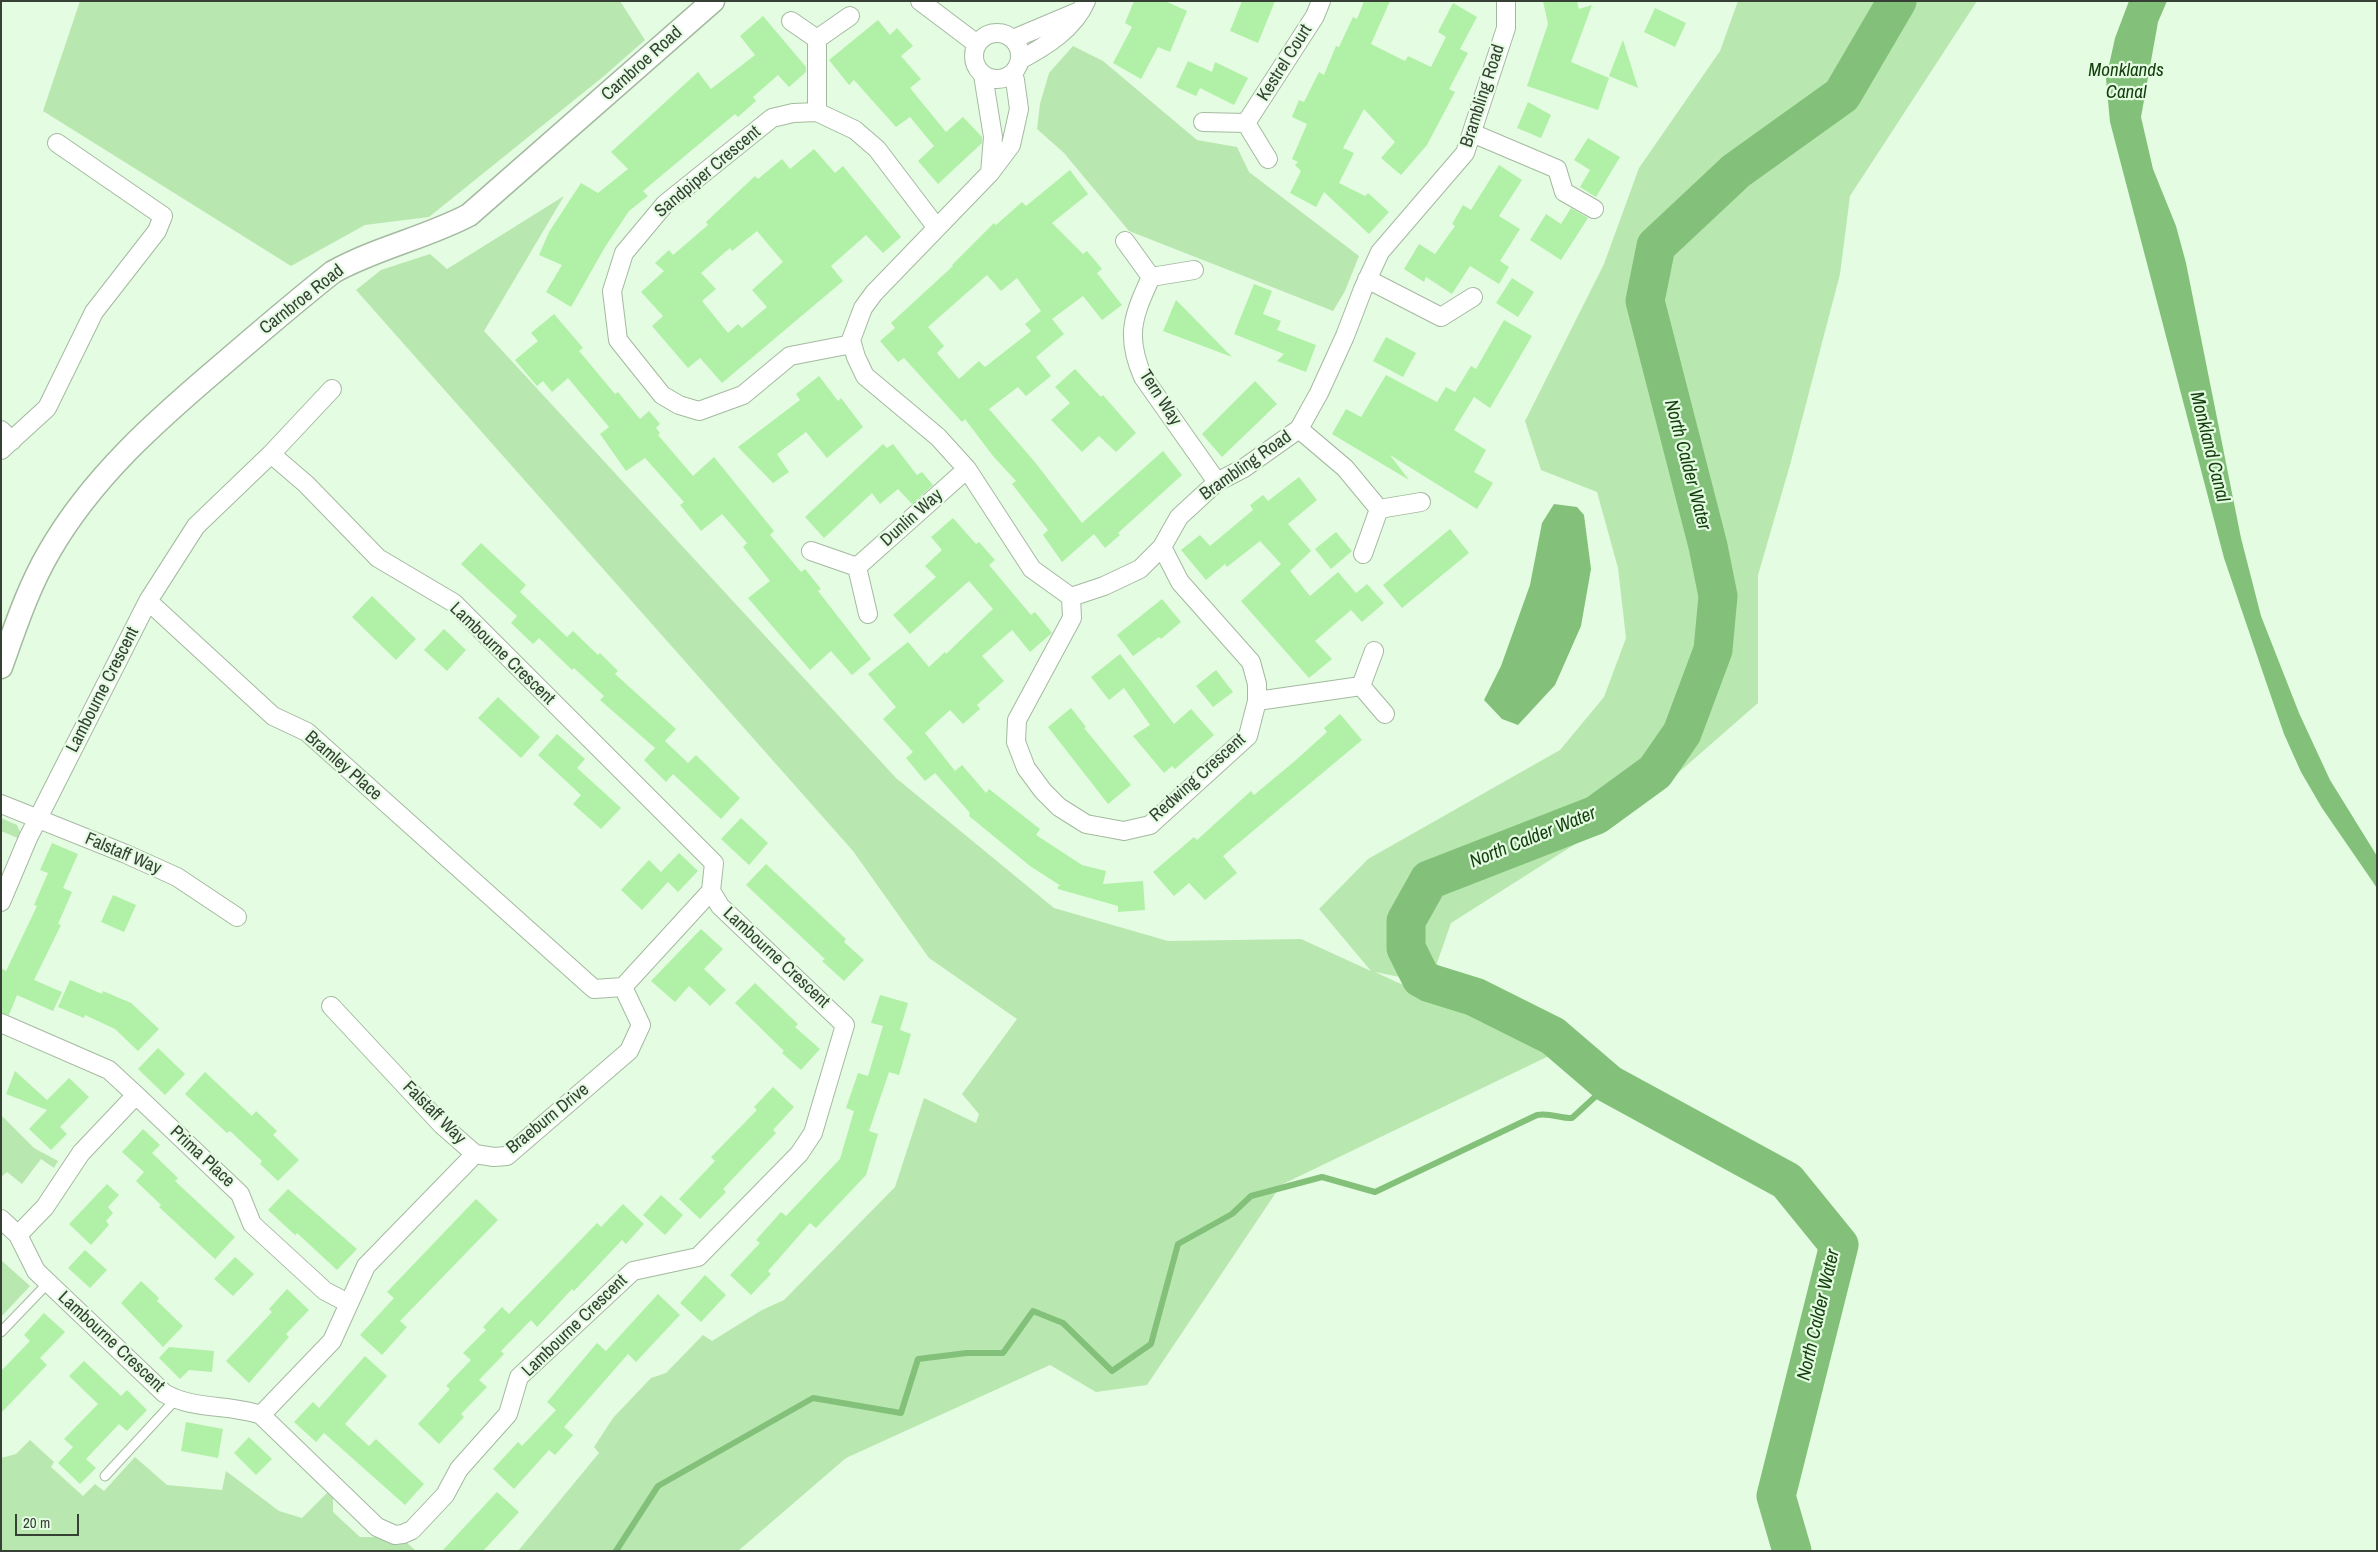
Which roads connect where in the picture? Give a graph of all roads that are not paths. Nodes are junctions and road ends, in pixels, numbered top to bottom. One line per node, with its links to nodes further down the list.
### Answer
1 (713, 1): 44 (street, Carnbroe Road)
2 (920, 1): 10 (street)
3 (1321, 1): 15 (street, Kestrel Court)
4 (1506, 1): 16 (street, Brambling Road)
5 (1085, 5): 9 (street); 11 (street)
6 (850, 16): 8 (street)
7 (791, 21): 8 (street)
8 (817, 39): 13 (street)
9 (1013, 39): 10 (street); 11 (street)
10 (977, 44): 12 (street)
11 (1016, 67): 12 (street); 19 (street)
12 (983, 74): 19 (street)
13 (817, 112): 21 (street, Sandpiper Crescent); 27 (street, Sandpiper Crescent)
14 (1203, 122): 15 (street)
15 (1246, 123): 18 (street)
16 (1472, 133): 20 (street); 25 (street, Brambling Road)
17 (57, 143): 30 (street)
18 (1268, 160)
19 (990, 172): 21 (street)
20 (1594, 208)
21 (937, 228): 27 (street)
22 (1125, 241): 24 (street)
23 (1194, 270): 24 (street)
24 (1151, 277): 33 (street, Tern Way)
25 (1367, 279): 26 (street); 29 (street, Brambling Road)
26 (1472, 297)
27 (852, 344): 32 (street)
28 (332, 389): 31 (street)
29 (1299, 430): 33 (street, Brambling Road); 35 (street)
30 (5, 440)
31 (271, 454): 41 (street, Lambourne Crescent); 50 (street, Lambourne Crescent)
32 (968, 469): 39 (street, Dunlin Way); 40 (street)
33 (1218, 482): 36 (street, Brambling Road)
34 (1421, 502): 35 (street)
35 (1379, 508): 38 (street)
36 (1162, 547): 40 (street, Brambling Road); 46 (street, Redwing Crescent)
37 (811, 551): 39 (street)
38 (1363, 554)
39 (857, 568): 42 (street)
40 (1072, 597): 46 (street, Redwing Crescent)
41 (148, 601): 49 (street, Lambourne Crescent); 53 (street, Bramley Place)
42 (868, 614)
43 (1374, 651): 45 (street)
44 (1, 667)
45 (1361, 686): 46 (street); 47 (street)
46 (1257, 701)
47 (1385, 714)
48 (1, 804): 49 (street, Falstaff Way)
49 (38, 819): 51 (street, Lambourne Crescent); 52 (street, Falstaff Way)
50 (711, 891): 53 (street); 64 (street, Lambourne Crescent)
51 (1, 902)
52 (237, 917)
53 (623, 987): 57 (street, Braeburn Drive)
54 (331, 1006): 57 (street, Falstaff Way)
55 (1, 1023): 56 (street)
56 (136, 1095): 59 (street); 61 (street, Prima Place)
57 (475, 1154): 61 (street)
58 (1, 1219): 59 (street, Lambourne Crescent)
59 (18, 1235): 60 (street, Lambourne Crescent)
60 (48, 1282): 62 (lane, Lambourne Crescent); 63 (street, Lambourne Crescent)
61 (348, 1303): 64 (street)
62 (1, 1332)
63 (176, 1399): 64 (street, Lambourne Crescent); 65 (lane, Lambourne Crescent)
64 (262, 1415)
65 (106, 1476)

